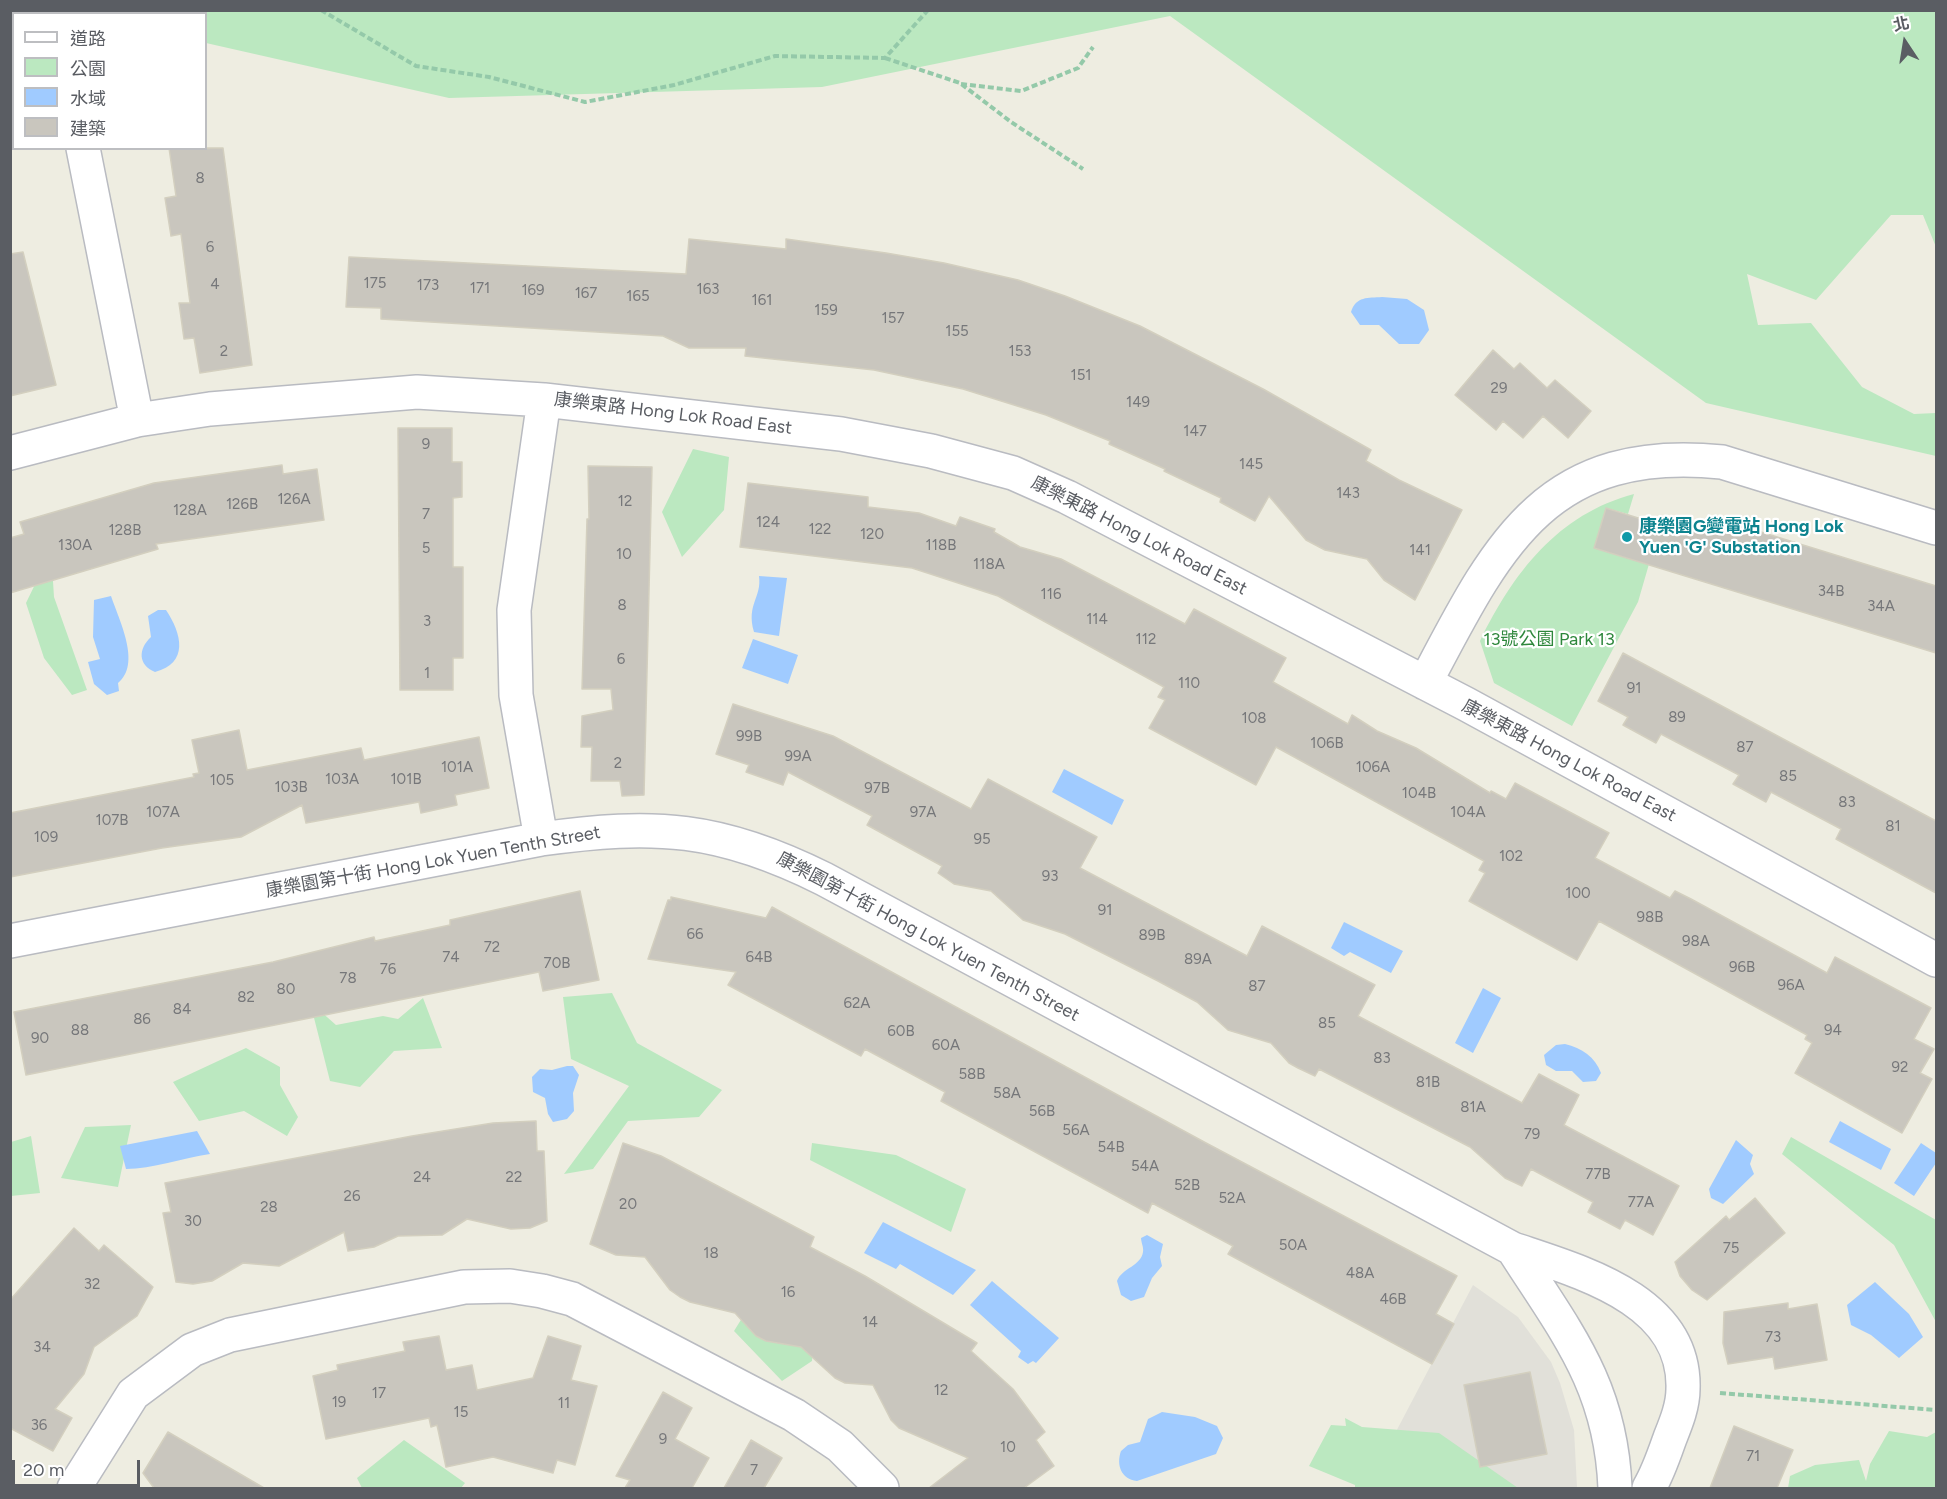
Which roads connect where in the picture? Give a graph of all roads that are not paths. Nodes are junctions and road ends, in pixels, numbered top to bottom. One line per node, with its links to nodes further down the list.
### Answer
1 (82, 150): 3 (street)
2 (544, 400): 3 (street, 康樂東路 Hong Lok Road East); 6 (street, 康樂東路 Hong Lok Road East); 7 (street)
3 (137, 420): 4 (street, 康樂東路 Hong Lok Road East)
4 (10, 453)
5 (1936, 528): 6 (street)
6 (1425, 683): 9 (street, 康樂東路 Hong Lok Road East)
7 (541, 839): 8 (street, 康樂園第十街 Hong Lok Yuen Tenth Street); 10 (street, 康樂園第十街 Hong Lok Yuen Tenth Street)
8 (10, 941)
9 (1936, 960)
10 (1513, 1249): 13 (street, 康樂園第十街 Hong Lok Yuen Tenth Street); 14 (street, 康樂園第十街 Hong Lok Yuen Tenth Street)
11 (74, 1488): 12 (street)
12 (882, 1488)
13 (1615, 1488)
14 (1649, 1488)

